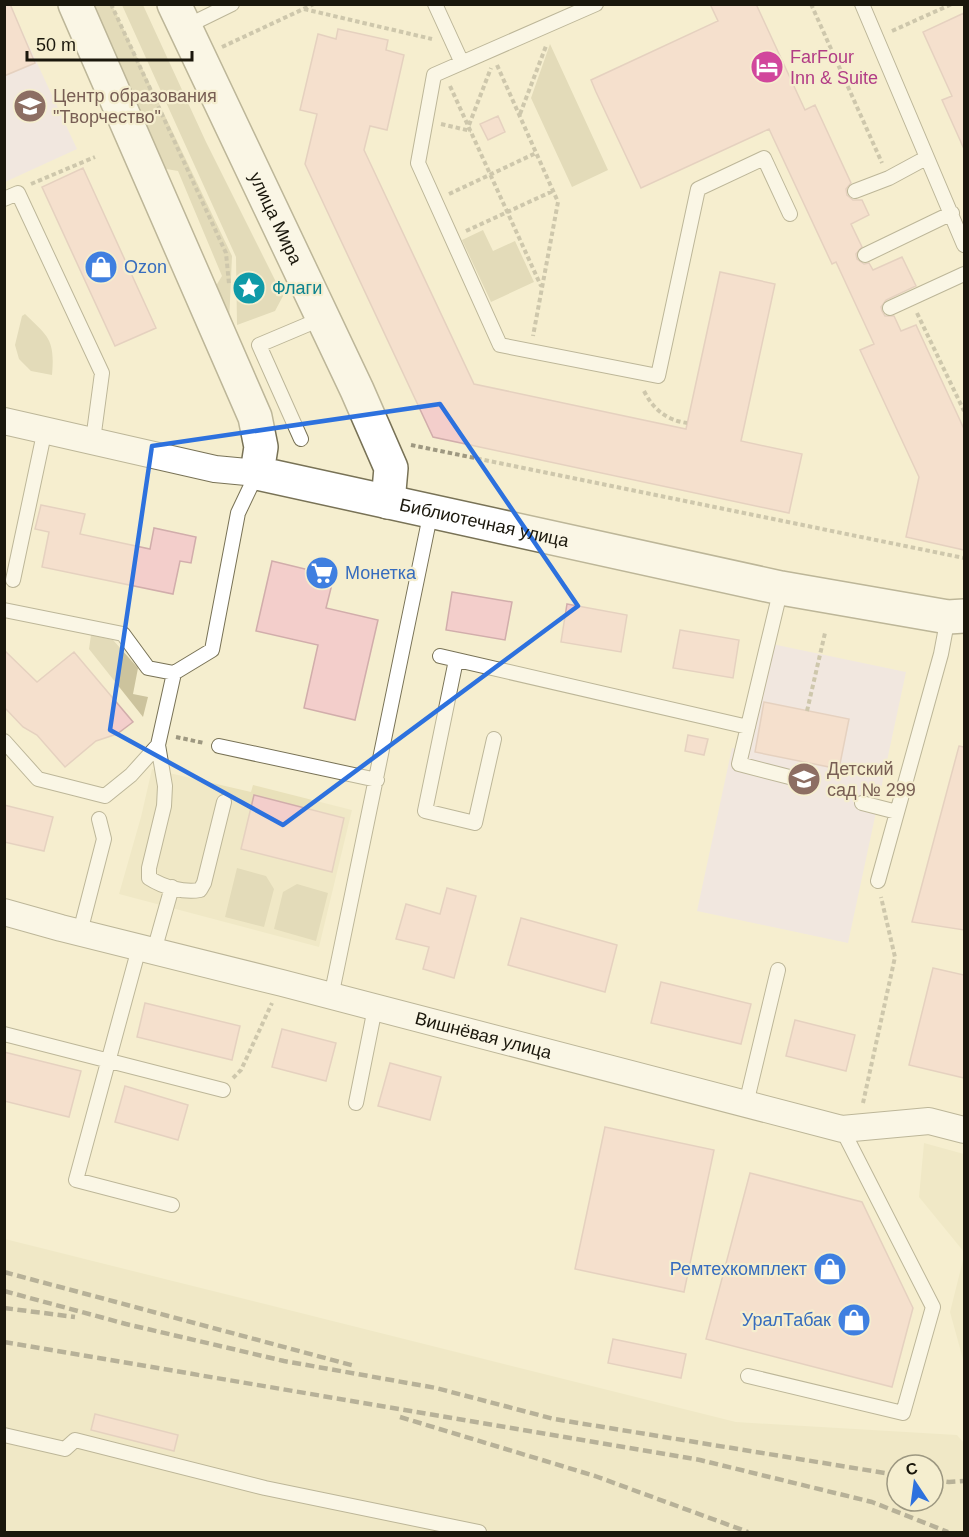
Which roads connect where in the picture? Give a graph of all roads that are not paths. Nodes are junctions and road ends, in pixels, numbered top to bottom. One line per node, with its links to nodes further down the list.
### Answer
1 (75, 4): 22 (street)
2 (232, 4): 6 (lane)
3 (435, 4): 7 (lane)
4 (596, 4): 7 (lane)
5 (866, 6): 8 (lane)
6 (179, 16): 17 (street, улица Мира)
7 (462, 63): 12 (lane)
8 (926, 158): 9 (lane); 11 (lane)
9 (855, 191)
10 (4, 199): 21 (lane)
11 (952, 213): 13 (lane); 14 (lane)
12 (790, 214)
13 (964, 245)
14 (866, 255)
15 (964, 274): 16 (lane)
16 (890, 308)
17 (323, 318): 20 (lane); 23 (street, улица Мира)
18 (4, 422): 19 (street, Библиотечная улица)
19 (45, 429): 21 (street, Библиотечная улица); 25 (lane)
20 (301, 439)
21 (93, 440): 22 (street, Библиотечная улица)
22 (257, 472): 23 (street, Библиотечная улица); 31 (lane)
23 (388, 502): 24 (street, Библиотечная улица)
24 (431, 511): 26 (street, Библиотечная улица); 37 (lane)
25 (13, 580)
26 (781, 588): 28 (street, Библиотечная улица); 32 (lane)
27 (4, 610): 31 (lane)
28 (956, 616): 41 (lane)
29 (440, 656): 30 (lane)
30 (456, 660): 32 (lane); 33 (lane)
31 (174, 673): 34 (lane)
32 (748, 727): 38 (lane)
33 (494, 739)
34 (160, 740): 35 (lane); 44 (lane)
35 (4, 741)
36 (219, 746): 37 (lane)
37 (377, 780): 49 (lane)
38 (805, 782)
39 (224, 802): 44 (lane)
40 (862, 803): 41 (lane)
41 (897, 812): 43 (lane)
42 (99, 819): 46 (lane)
43 (878, 881)
44 (172, 887): 47 (lane)
45 (4, 912): 46 (street, Вишнёвая улица)
46 (80, 932): 47 (street, Вишнёвая улица)
47 (147, 950): 49 (street, Вишнёвая улица); 52 (lane)
48 (778, 970): 55 (lane)
49 (331, 997): 50 (street, Вишнёвая улица)
50 (375, 1008): 54 (lane); 55 (street, Вишнёвая улица)
51 (4, 1034): 52 (lane)
52 (108, 1061): 53 (lane); 58 (lane)
53 (223, 1090)
54 (356, 1103)
55 (746, 1104): 56 (street, Вишнёвая улица)
56 (850, 1128): 57 (street, Вишнёвая улица); 59 (lane)
57 (964, 1130)
58 (172, 1205)
59 (748, 1376)
60 (4, 1435): 61 (lane)
61 (479, 1533)

